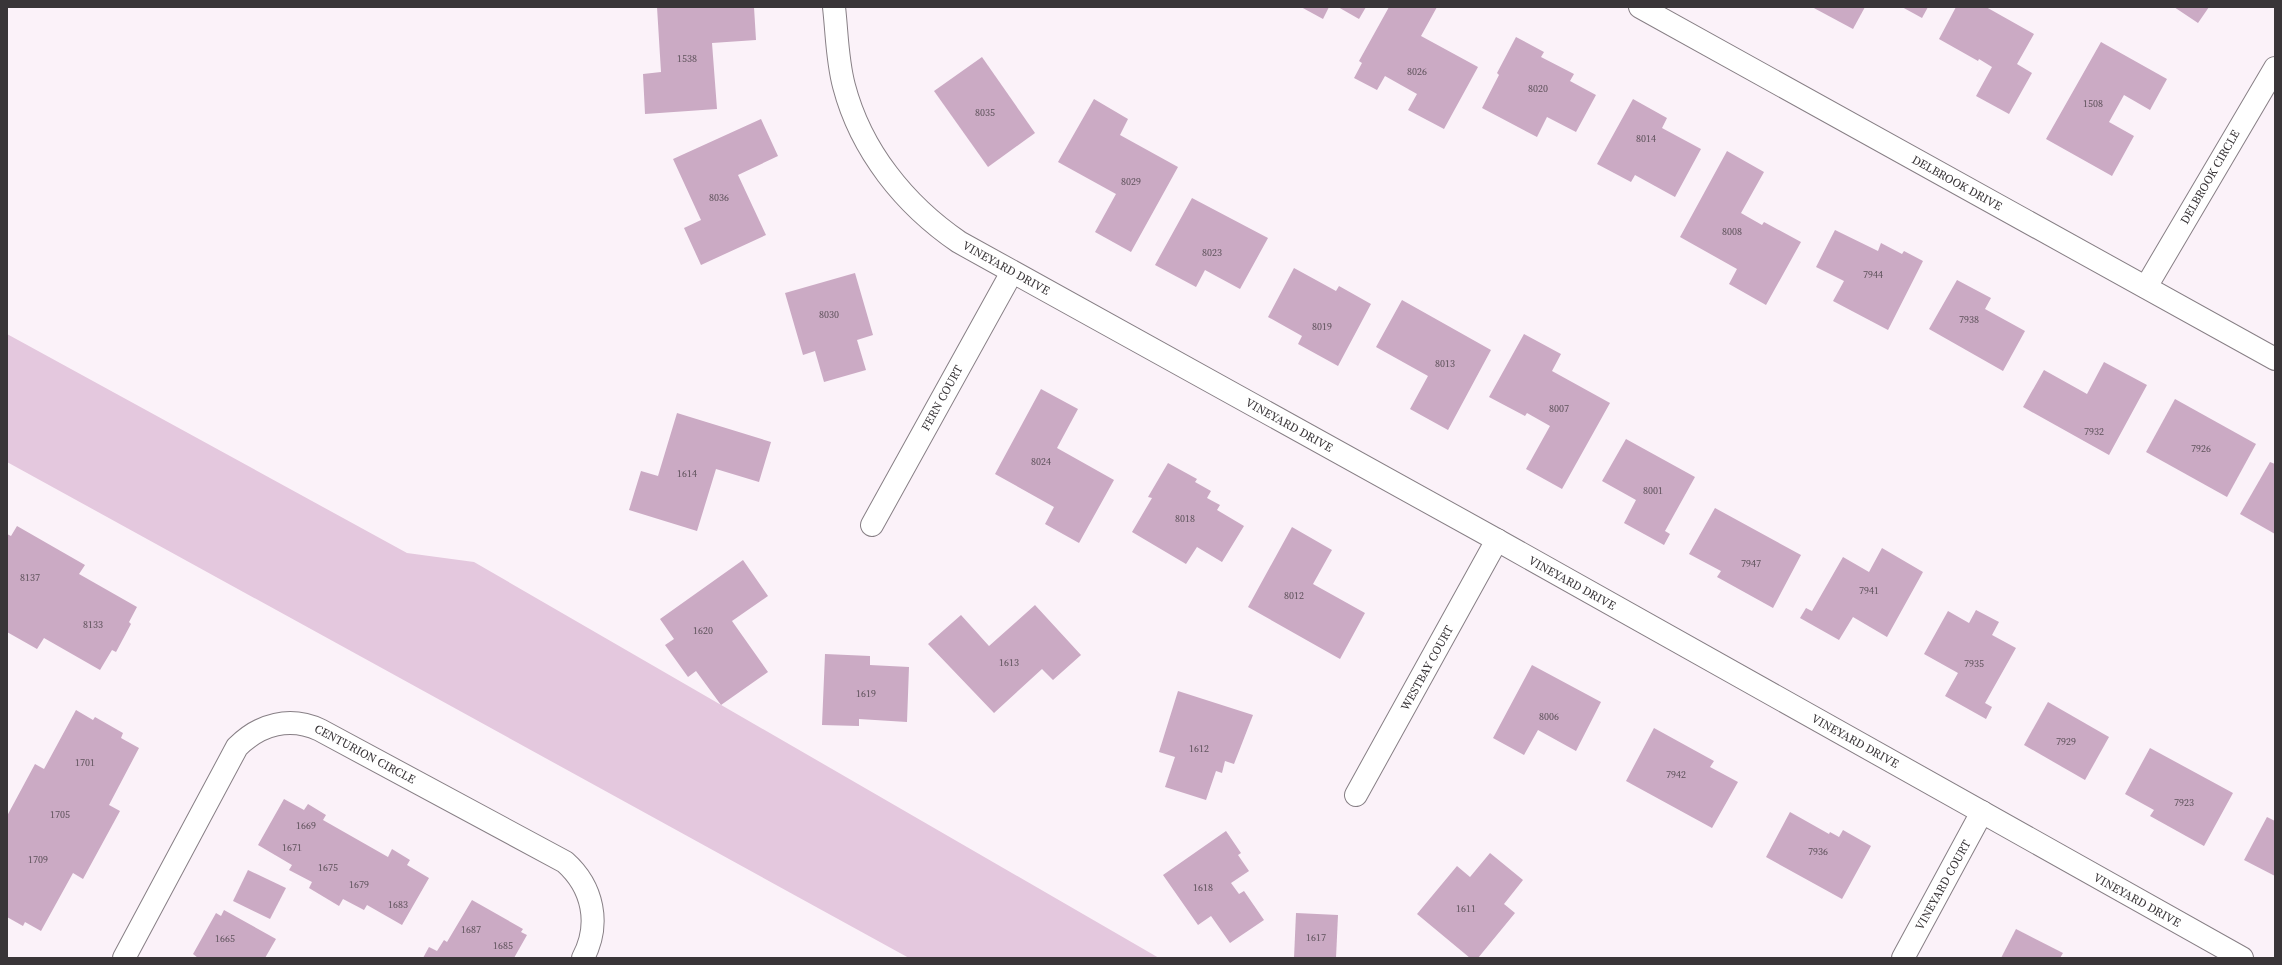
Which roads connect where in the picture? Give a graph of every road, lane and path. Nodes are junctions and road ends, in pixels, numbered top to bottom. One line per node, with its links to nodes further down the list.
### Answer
1 (834, 7): 4 (street, VINEYARD DRIVE)
2 (1640, 7): 5 (street, DELBROOK DRIVE)
3 (2275, 68): 5 (street, DELBROOK CIRCLE)
4 (1012, 272): 7 (street, FERN COURT); 8 (street, VINEYARD DRIVE)
5 (2146, 287): 6 (street, DELBROOK DRIVE)
6 (2275, 359)
7 (872, 525)
8 (1497, 540): 9 (street, WESTBAY COURT); 10 (street, VINEYARD DRIVE)
9 (1356, 795)
10 (1982, 812): 13 (street, VINEYARD COURT); 14 (street, VINEYARD DRIVE)
11 (124, 958): 12 (street, CENTURION CIRCLE)
12 (583, 958)
13 (1903, 958)
14 (2242, 958)

